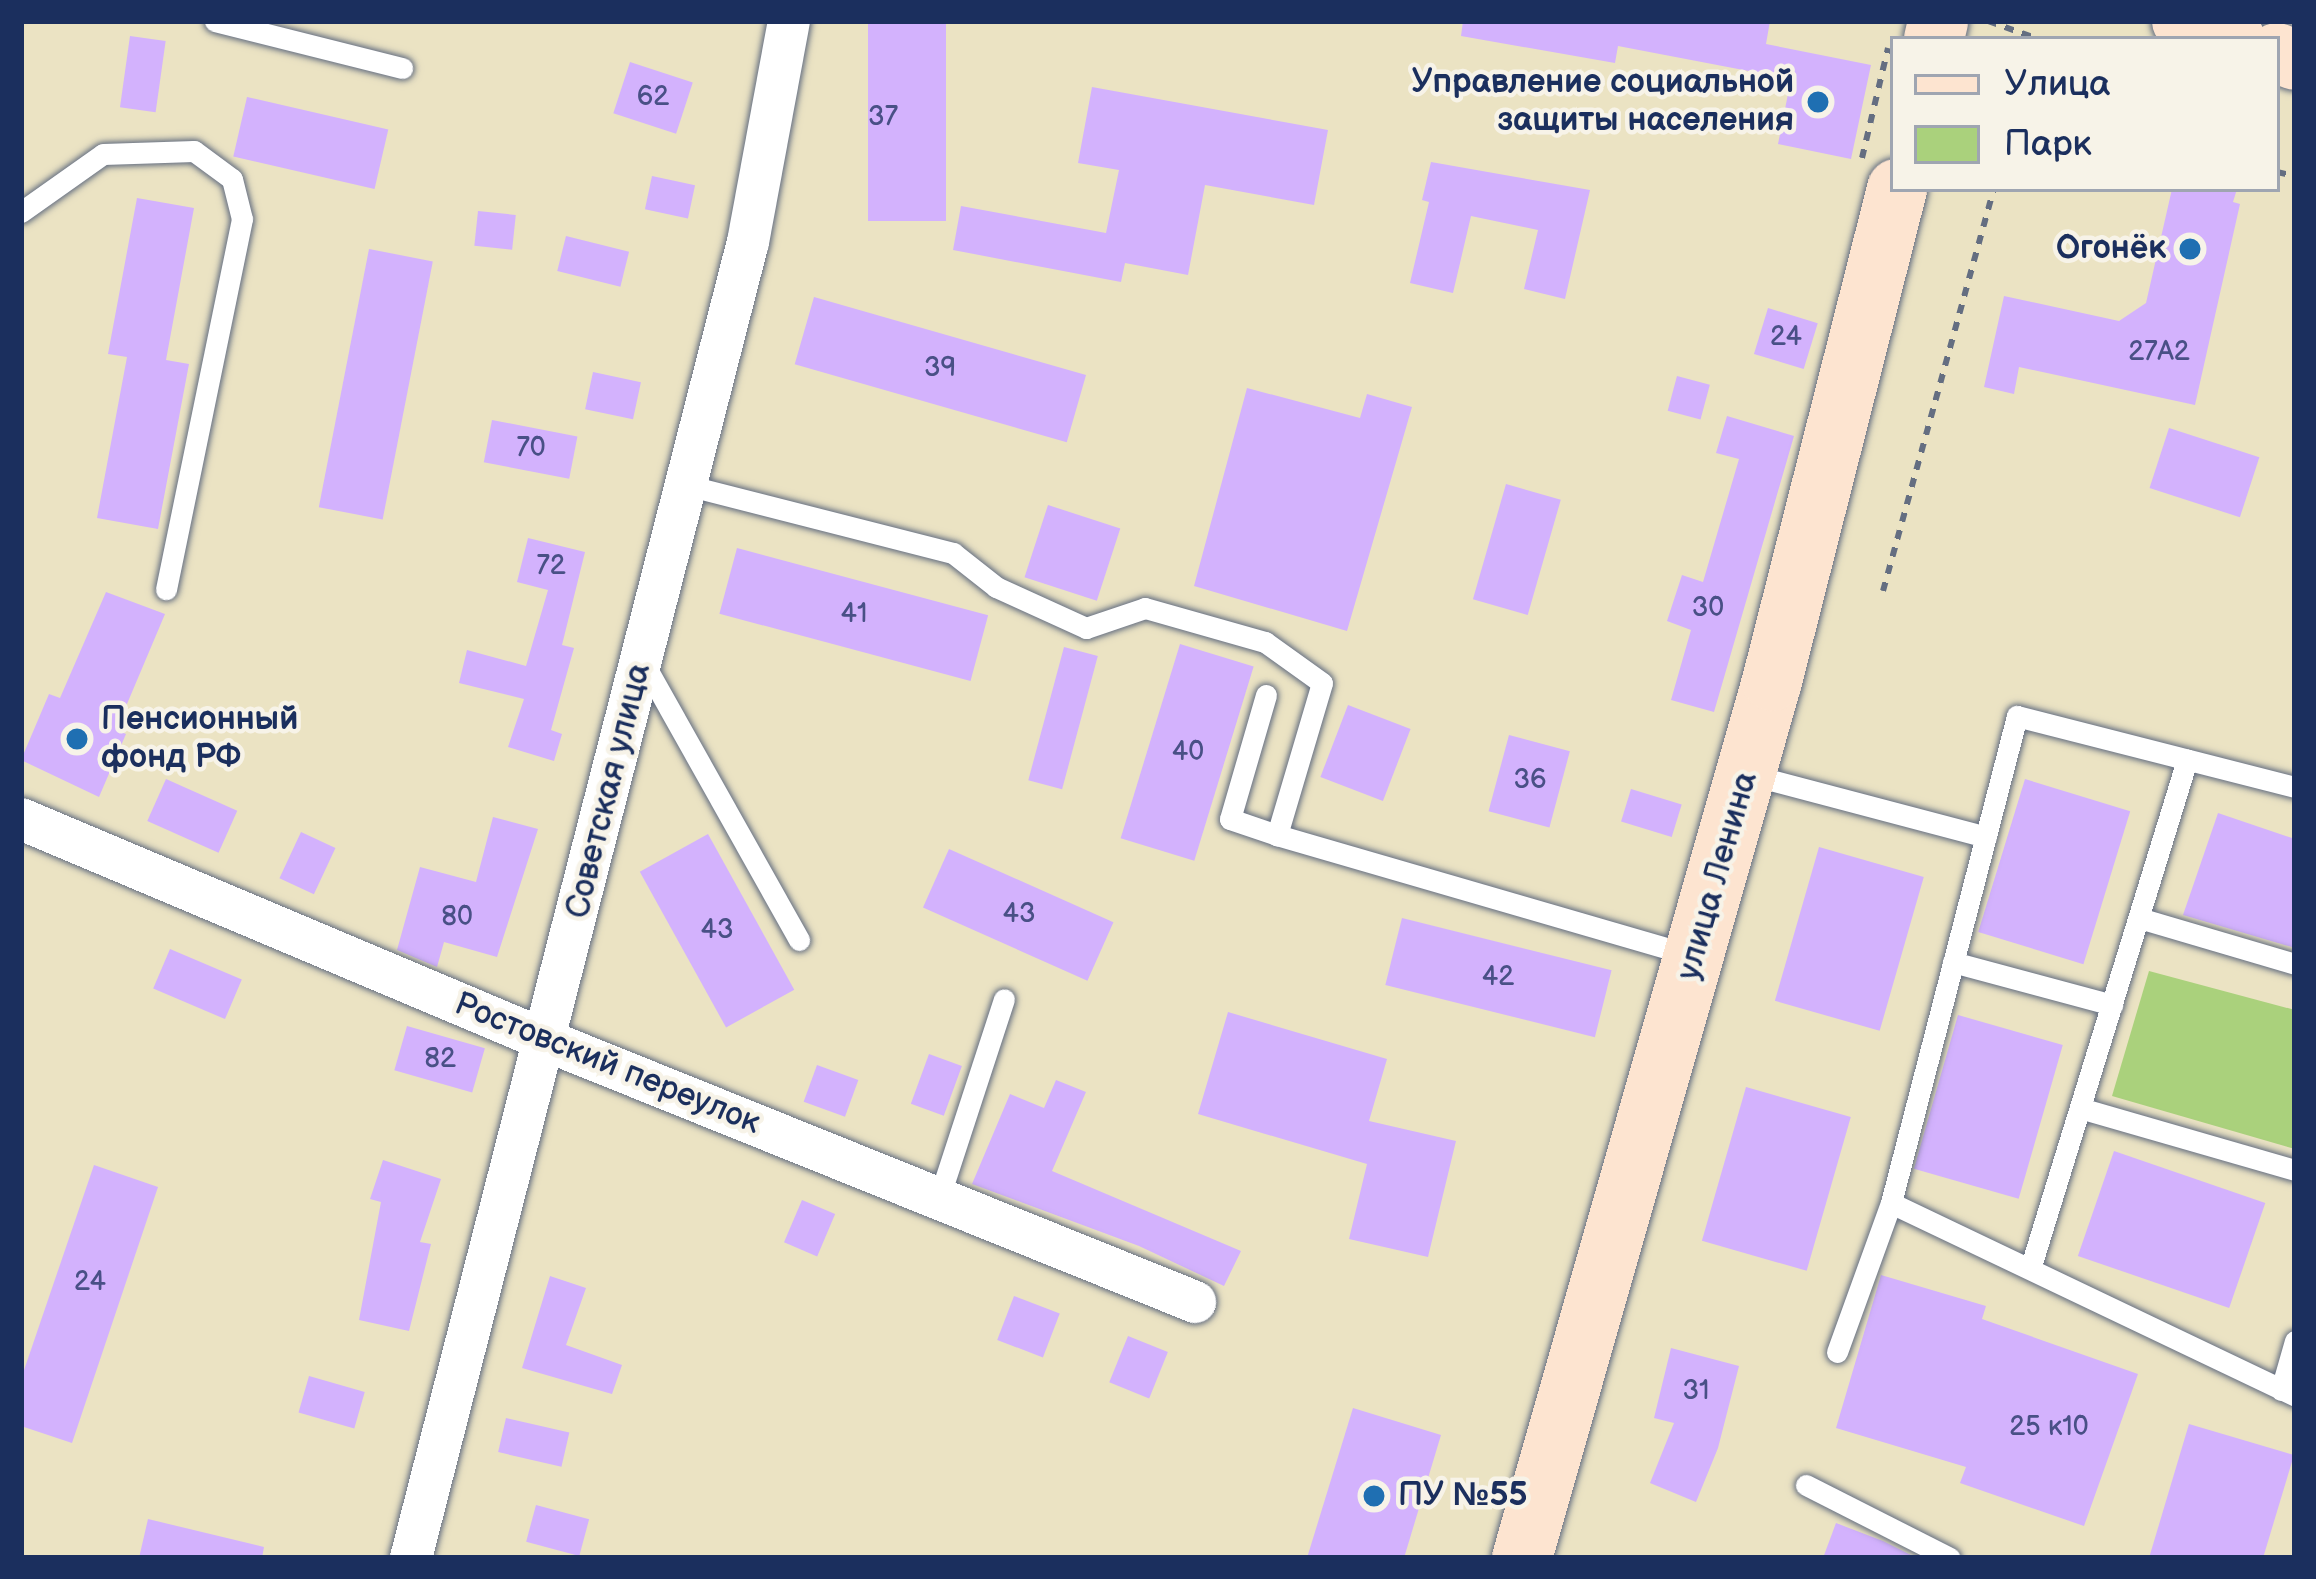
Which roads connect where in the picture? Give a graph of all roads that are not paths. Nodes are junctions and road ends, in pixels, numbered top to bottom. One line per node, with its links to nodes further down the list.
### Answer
1 (215, 21): 5 (lane)
2 (789, 21): 8 (street, Советская улица)
3 (2182, 21): 4 (street)
4 (2226, 36)
5 (402, 68)
6 (1877, 183): 13 (street, улица Ленина)
7 (21, 212): 9 (lane)
8 (686, 485): 10 (street, Советская улица); 16 (lane)
9 (166, 589)
10 (642, 659): 19 (lane); 25 (street, Советская улица)
11 (1266, 695): 16 (lane)
12 (2187, 760): 14 (lane); 17 (lane); 18 (lane)
13 (1747, 774): 17 (lane); 20 (street, улица Ленина)
14 (2295, 787)
15 (21, 819): 25 (street, Ростовский переулок)
16 (1277, 836): 20 (lane)
17 (1986, 837): 21 (lane)
18 (2139, 918): 22 (lane); 24 (lane)
19 (799, 940)
20 (1696, 957): 37 (street, улица Ленина)
21 (1953, 962): 24 (lane); 29 (lane)
22 (2295, 964)
23 (1004, 999): 28 (lane)
24 (2112, 1005): 26 (lane)
25 (545, 1040): 28 (street, Ростовский переулок); 36 (street, Советская улица)
26 (2080, 1108): 27 (lane); 30 (lane)
27 (2295, 1170)
28 (939, 1198): 31 (street, Ростовский переулок)
29 (1891, 1203): 30 (lane); 33 (lane)
30 (2031, 1266): 34 (lane)
31 (1195, 1302)
32 (2295, 1341): 34 (lane)
33 (1837, 1352)
34 (2288, 1393)
35 (1806, 1485): 38 (lane)
36 (411, 1558)
37 (1522, 1558)
38 (1950, 1558)

